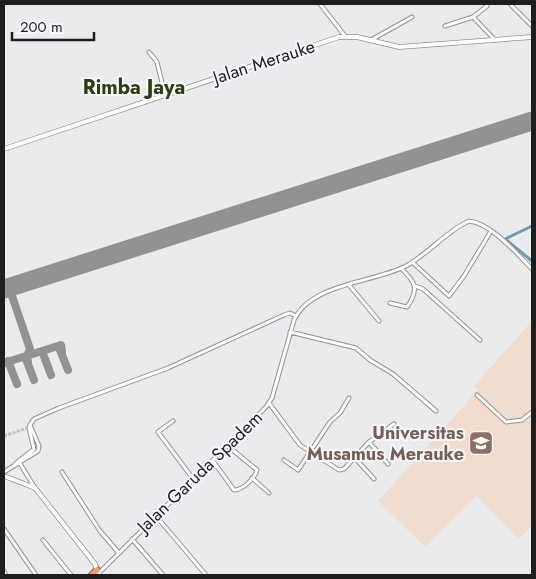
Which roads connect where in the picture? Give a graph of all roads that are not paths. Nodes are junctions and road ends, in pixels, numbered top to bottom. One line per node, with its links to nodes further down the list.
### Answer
1 (320, 4): 8 (street)
2 (486, 4): 5 (street)
3 (510, 4): 7 (street)
4 (412, 17): 11 (street)
5 (473, 17): 6 (street); 10 (street)
6 (445, 26)
7 (532, 26)
8 (345, 36): 11 (street, Jalan Merauke); 13 (street, Jalan Merauke)
9 (532, 37): 10 (street, Jalan Merauke)
10 (495, 40): 11 (street, Jalan Merauke)
11 (370, 41)
12 (149, 52): 13 (street)
13 (165, 95): 14 (street, Jalan Merauke)
14 (4, 149)
15 (492, 231): 16 (street, Jalan Garuda Spadem); 16 (street); 18 (street, Jalan Garuda Spadem)
16 (412, 262): 17 (street, Jalan Garuda Spadem)
17 (401, 268): 19 (street, Jalan Garuda Spadem); 20 (street)
18 (532, 268)
19 (349, 284): 22 (street, Jalan Garuda Spadem); 23 (street)
20 (416, 286): 21 (street); 25 (street)
21 (390, 304)
22 (296, 316): 24 (street, Jalan Garuda Spadem); 38 (street)
23 (379, 321)
24 (290, 332): 28 (street, Jalan Garuda Spadem); 29 (street)
25 (480, 340)
26 (476, 395): 30 (street)
27 (350, 398): 35 (street)
28 (269, 402): 34 (street, Jalan Garuda Spadem); 35 (street)
29 (436, 411)
30 (532, 412)
31 (174, 421): 46 (street)
32 (394, 424): 33 (street)
33 (369, 442): 36 (street); 40 (street)
34 (228, 446): 39 (street, Jalan Garuda Spadem); 44 (street)
35 (311, 453): 36 (street); 37 (street)
36 (354, 458): 45 (street)
37 (284, 460)
38 (18, 461): 41 (street); 47 (street)
39 (213, 461): 44 (street); 46 (street, Jalan Garuda Spadem)
40 (388, 464)
41 (4, 472)
42 (62, 472): 53 (street)
43 (4, 476): 47 (street)
44 (252, 478): 48 (street)
45 (374, 479)
46 (194, 480): 49 (street, Jalan Garuda Spadem)
47 (34, 488): 55 (street)
48 (269, 493)
49 (156, 516): 51 (street, Jalan Garuda Spadem); 60 (street)
50 (4, 529): 57 (street)
51 (132, 539): 53 (street, Jalan Garuda Spadem); 59 (street)
52 (43, 540): 58 (street)
53 (118, 552): 55 (street, Jalan Garuda Spadem)
54 (4, 571): 56 (street)
55 (97, 573)
56 (6, 575)
57 (36, 575)
58 (71, 575)
59 (163, 575)
60 (206, 575)

